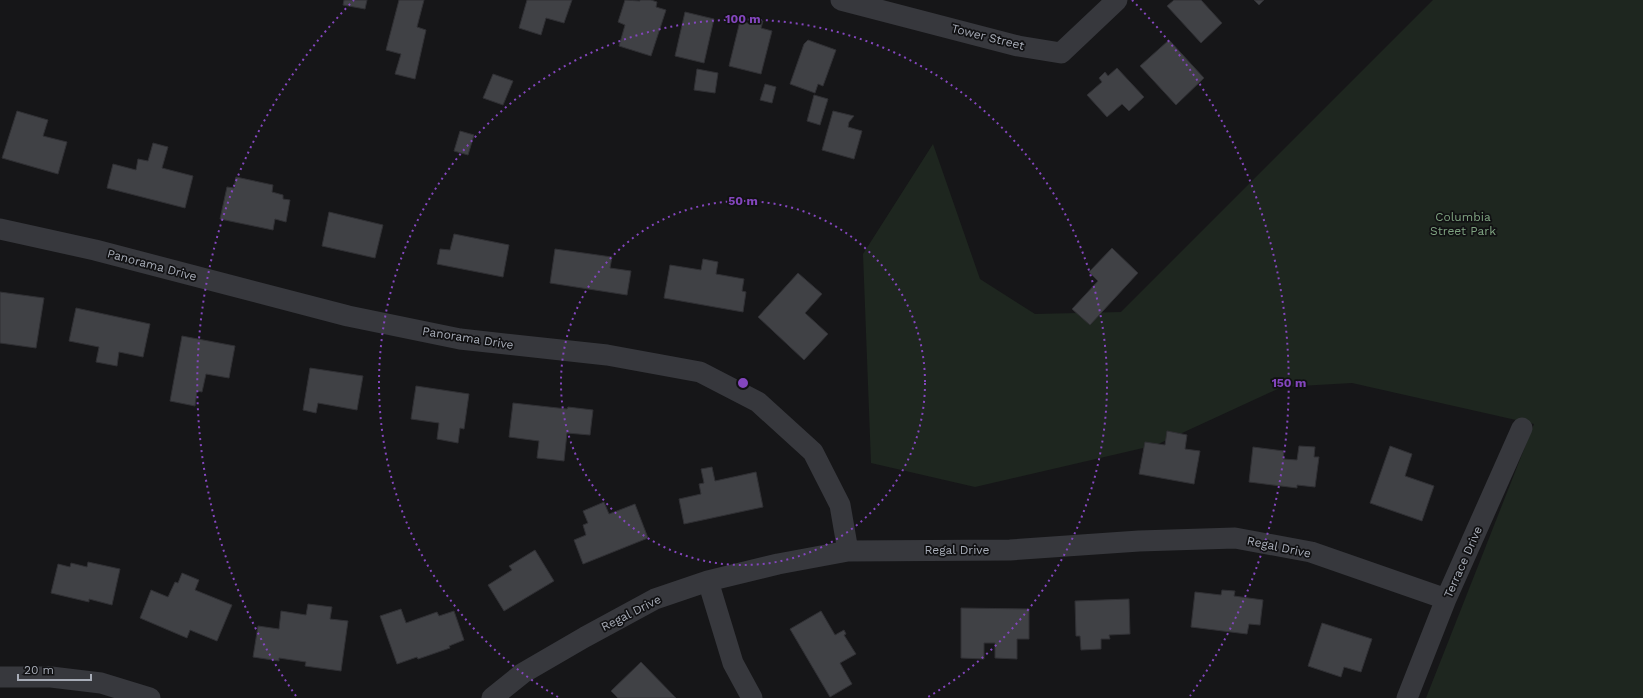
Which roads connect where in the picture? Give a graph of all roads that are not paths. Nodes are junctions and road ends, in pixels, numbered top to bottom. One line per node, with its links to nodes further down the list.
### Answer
1 (841, 0): 2 (street, Tower Street)
2 (1108, 3)
3 (0, 229): 5 (street, Panorama Drive)
4 (1522, 428): 7 (street, Terrace Drive)
5 (848, 551): 6 (street, Regal Drive); 7 (street, Regal Drive)
6 (708, 581): 10 (street, Regal Drive); 11 (street)
7 (1446, 600): 12 (street, Terrace Drive)
8 (0, 677): 9 (street)
9 (150, 698)
10 (492, 698)
11 (752, 698)
12 (1407, 698)

